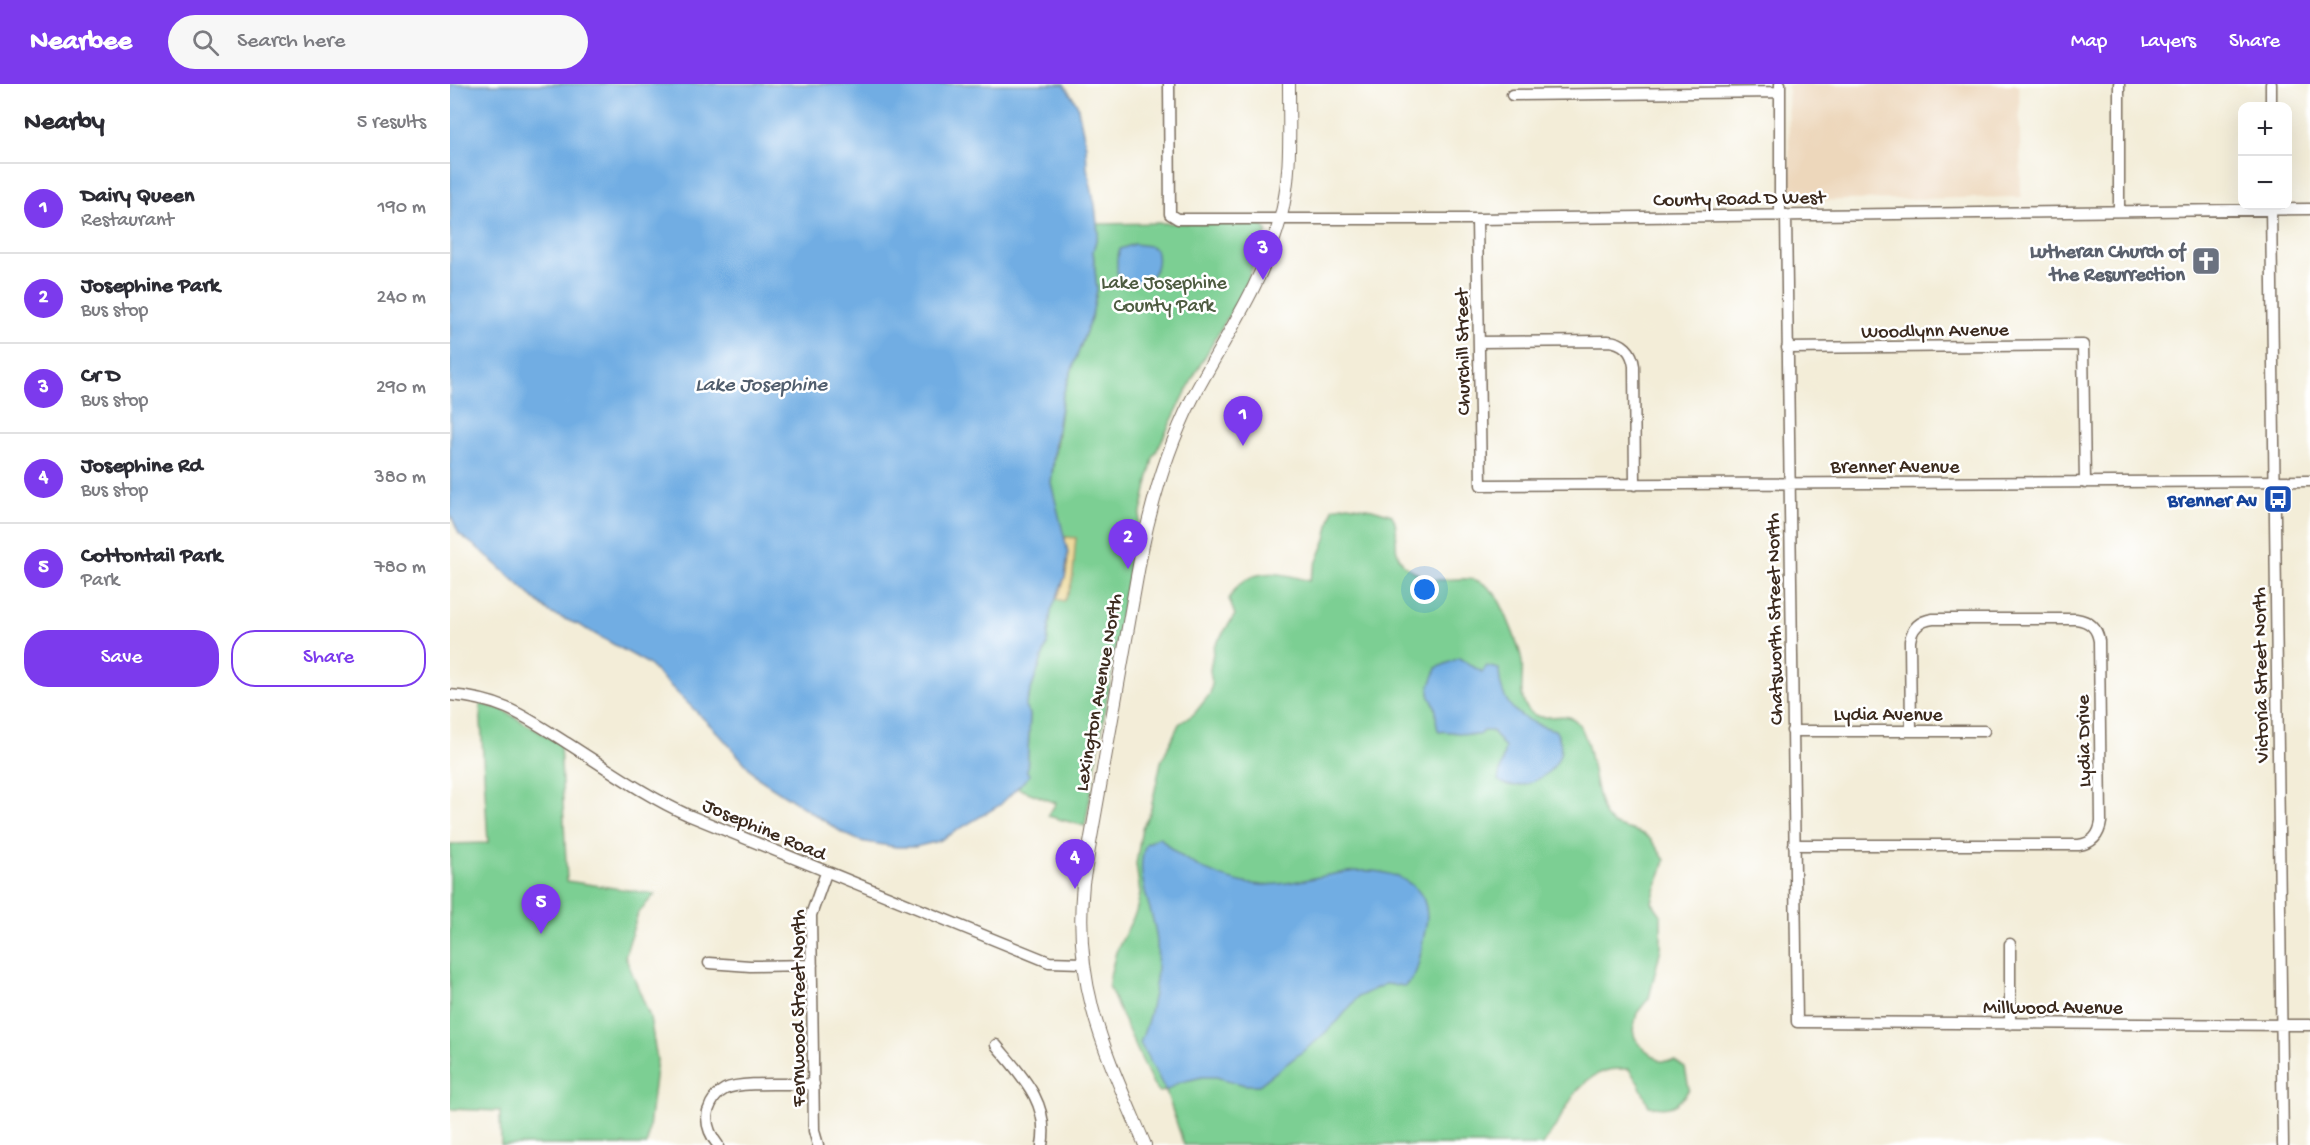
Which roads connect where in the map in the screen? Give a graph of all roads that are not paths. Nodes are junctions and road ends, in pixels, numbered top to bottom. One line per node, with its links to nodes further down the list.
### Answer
1 (1169, 84): 15 (street, County Road D West)
2 (1289, 84): 15 (main road, Lexington Avenue North)
3 (2119, 84): 13 (street)
4 (2271, 84): 8 (street)
5 (1780, 88): 6 (street); 14 (street, Chatsworth Street North)
6 (1534, 89): 7 (street)
7 (1512, 95)
8 (2271, 102)
9 (2238, 209): 13 (street, County Road D West)
10 (2292, 209): 11 (street, County Road D West)
11 (2310, 209)
12 (2271, 210): 20 (street, Victoria Street North)
13 (2119, 211): 14 (street, County Road D West)
14 (1783, 215): 16 (street, County Road D West); 18 (street, Chatsworth Street North)
15 (1280, 219): 16 (street, County Road D West); 33 (main road, Lexington Avenue North)
16 (1477, 219): 17 (street, Churchill Street)
17 (1479, 342): 22 (street); 24 (street, Churchill Street)
18 (1787, 348): 21 (street, Woodlynn Avenue); 23 (street, Chatsworth Street North)
19 (2310, 481): 20 (street, Brenner Avenue)
20 (2275, 482): 21 (street, Brenner Avenue); 37 (street, Victoria Street North)
21 (2085, 483): 23 (street, Brenner Avenue)
22 (1635, 484): 23 (street, Brenner Avenue); 24 (street, Brenner Avenue)
23 (1789, 484): 26 (street, Chatsworth Street North)
24 (1480, 485)
25 (450, 695): 30 (street, Josephine Road)
26 (1792, 731): 27 (street, Lydia Avenue); 29 (street, Chatsworth Street North)
27 (1911, 731): 28 (street, Lydia Avenue); 29 (street, Lydia Drive)
28 (1984, 731)
29 (1794, 845): 35 (street, Chatsworth Street North)
30 (826, 873): 33 (street, Josephine Road); 34 (street, Fernwood Street North)
31 (2010, 944): 36 (street)
32 (709, 963): 34 (street)
33 (1082, 963): 44 (main road, Lexington Avenue North)
34 (812, 965): 40 (street, Fernwood Street North)
35 (1797, 1022): 36 (street, Millwood Avenue)
36 (2010, 1024): 37 (street, Millwood Avenue)
37 (2282, 1025): 38 (street, Millwood Avenue); 45 (street, Victoria Street North)
38 (2310, 1025)
39 (996, 1045): 43 (street)
40 (814, 1084): 41 (street); 42 (street, Fernwood Street North)
41 (718, 1145)
42 (818, 1145)
43 (1042, 1145)
44 (1145, 1145)
45 (2283, 1145)

